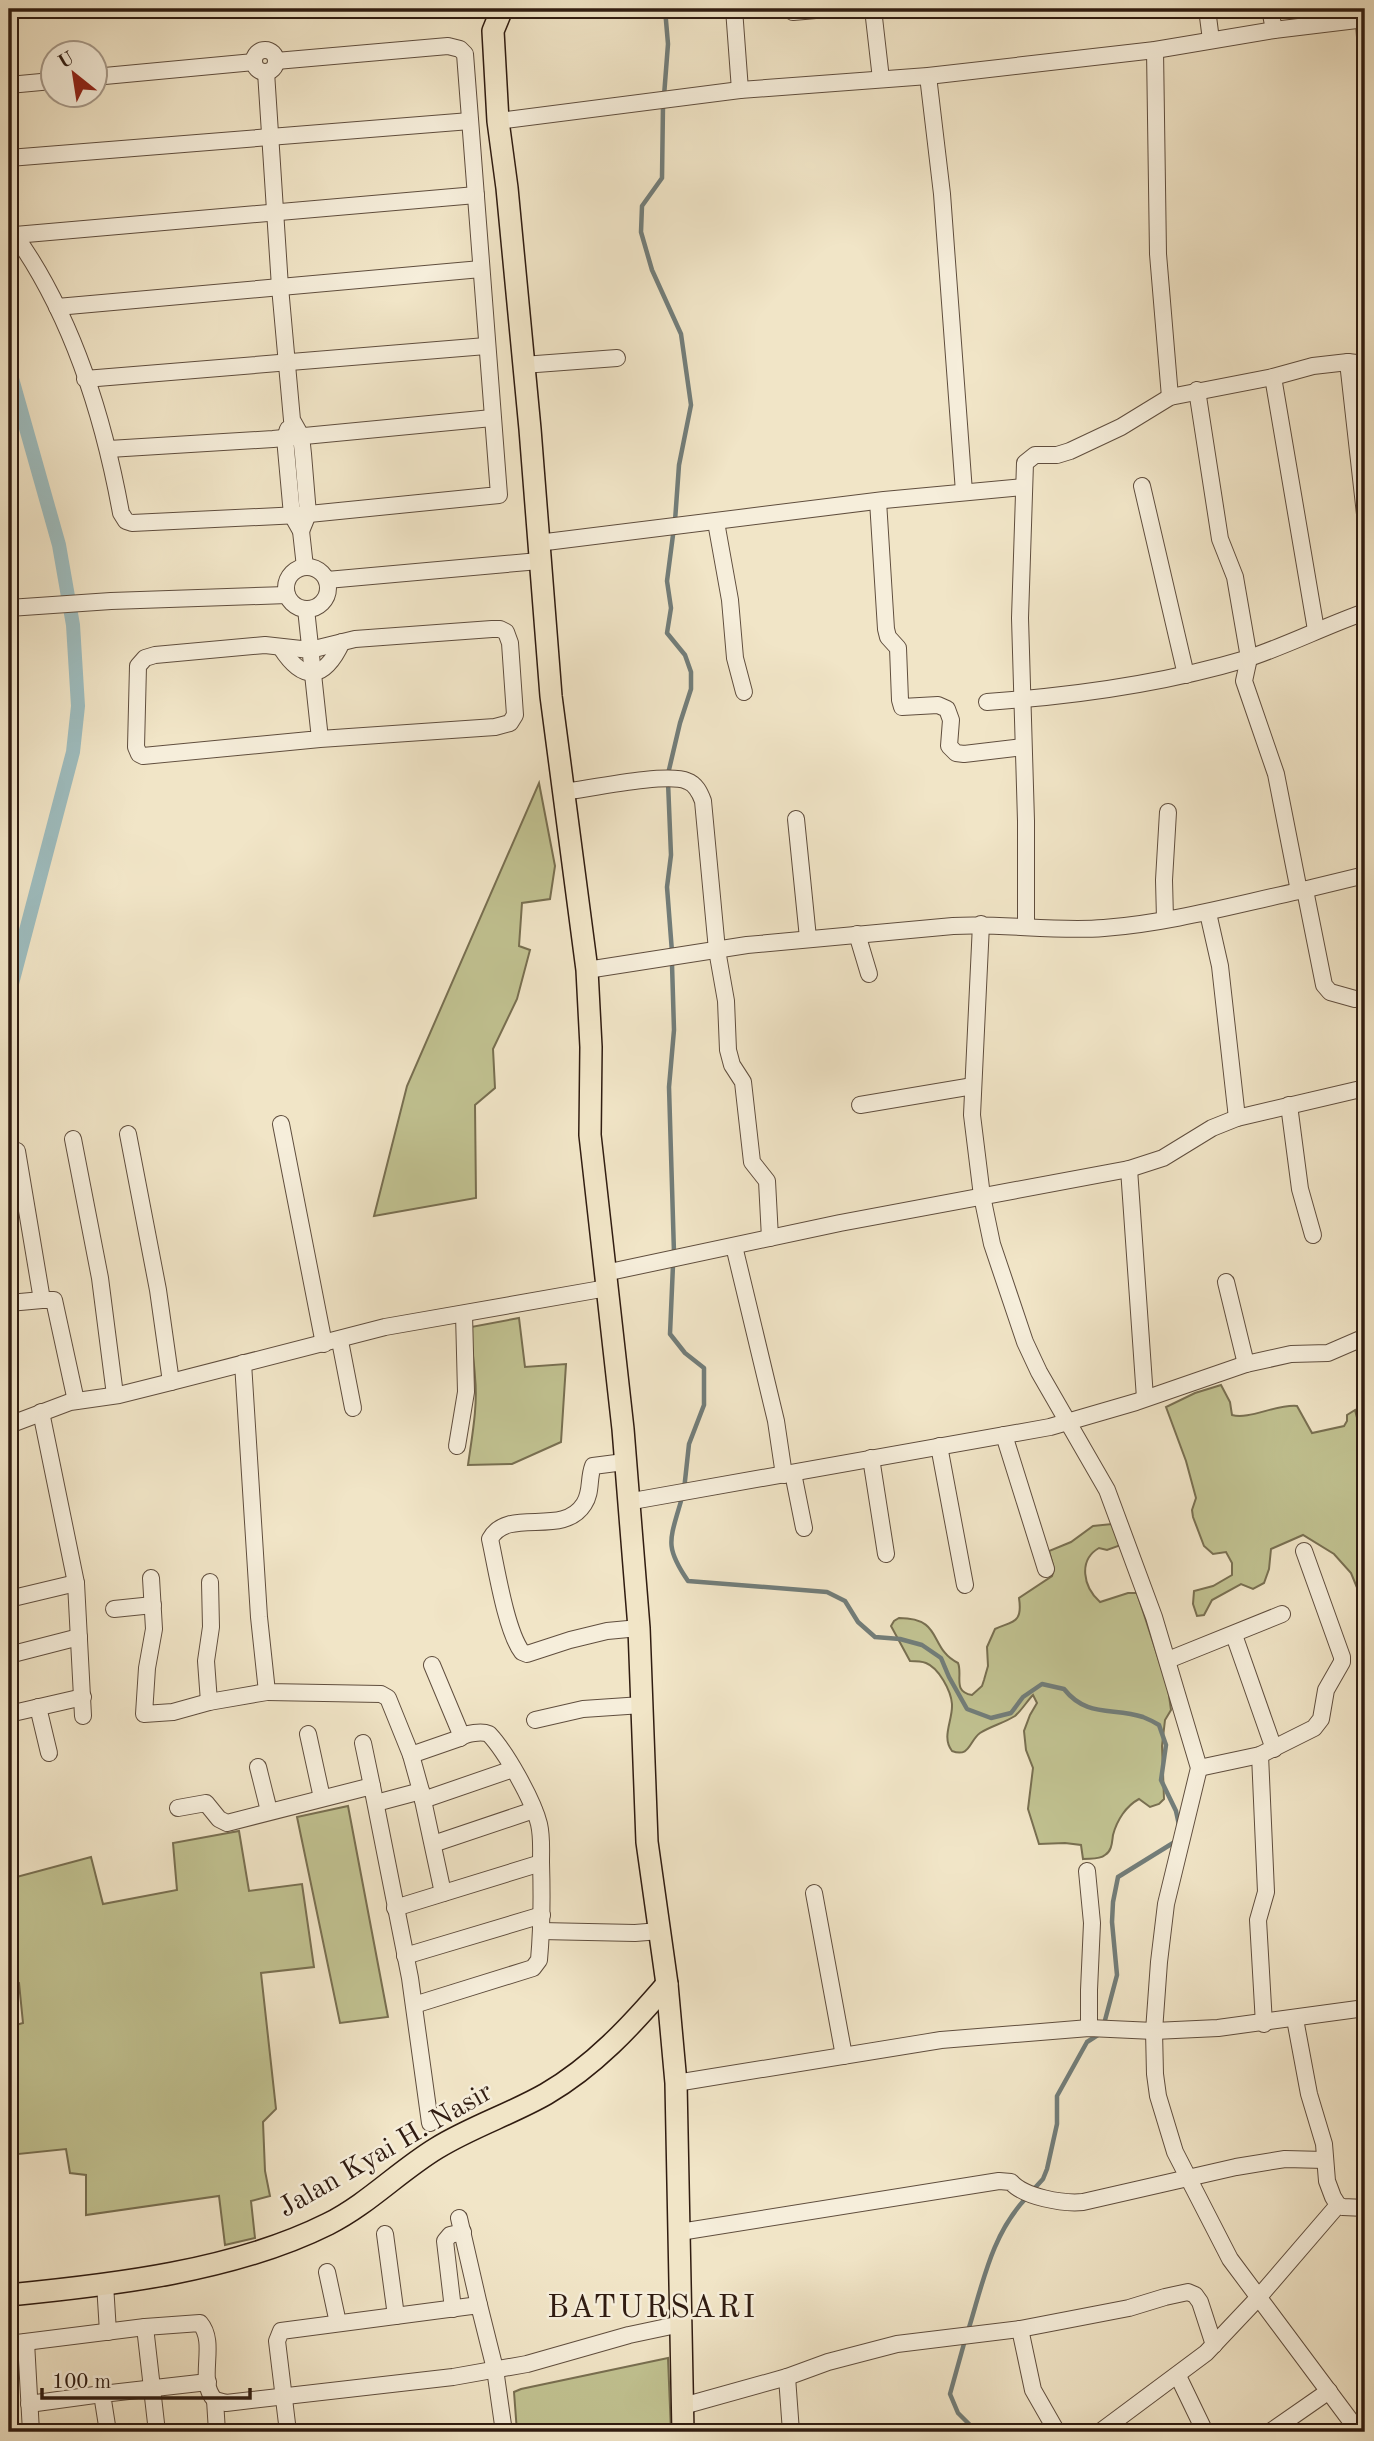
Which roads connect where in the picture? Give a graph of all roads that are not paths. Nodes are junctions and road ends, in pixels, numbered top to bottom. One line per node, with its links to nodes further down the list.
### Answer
1 (502, 9): 21 (main road)
2 (734, 9): 19 (street)
3 (827, 9): 7 (street)
4 (873, 9): 16 (street)
5 (1207, 9): 11 (street)
6 (1270, 9): 9 (street)
7 (793, 12)
8 (1364, 19): 9 (street); 10 (street)
9 (1274, 30): 11 (street)
10 (1365, 37)
11 (1211, 40): 12 (street)
12 (1155, 50): 15 (street); 39 (street)
13 (265, 65): 14 (street); 20 (street); 22 (street)
14 (108, 76)
15 (928, 76): 16 (street); 46 (street)
16 (881, 79): 19 (street)
17 (38, 82): 18 (street)
18 (9, 85)
19 (740, 90): 21 (street)
20 (470, 121): 22 (street); 24 (street)
21 (498, 121): 35 (main road)
22 (271, 137): 23 (street); 25 (street)
23 (9, 158)
24 (475, 195): 25 (street); 27 (street)
25 (275, 212): 26 (street); 28 (street)
26 (12, 231): 29 (street)
27 (481, 269): 28 (street); 30 (street)
28 (280, 287): 29 (street); 32 (street)
29 (57, 307): 37 (street)
30 (486, 346): 32 (street); 40 (street)
31 (617, 358): 35 (street)
32 (286, 362): 37 (street); 42 (street)
33 (1348, 362): 34 (street); 36 (street); 41 (street)
34 (1365, 364)
35 (523, 365): 51 (main road)
36 (1273, 377): 38 (street); 58 (street)
37 (85, 379): 43 (street)
38 (1197, 390): 39 (street); 62 (street)
39 (1170, 397): 45 (street)
40 (492, 418): 42 (street); 48 (street)
41 (1360, 428): 49 (street)
42 (293, 437): 43 (street); 48 (street)
43 (109, 449): 48 (street)
44 (1142, 486): 64 (street)
45 (1023, 487): 46 (street); 66 (street)
46 (964, 492): 47 (street)
47 (878, 501): 50 (street); 69 (street)
48 (300, 514): 52 (street)
49 (1365, 514)
50 (716, 522): 51 (street); 65 (street)
51 (538, 552): 53 (street); 70 (main road)
52 (305, 567): 53 (street); 54 (street)
53 (327, 580): 56 (street)
54 (287, 595): 55 (street); 56 (street)
55 (13, 608)
56 (306, 609): 61 (street)
57 (1365, 612): 58 (street)
58 (1316, 631): 62 (street)
59 (342, 642): 61 (street); 63 (street); 68 (street)
60 (281, 648): 61 (street); 63 (street); 68 (street)
61 (310, 650): 63 (street)
62 (1249, 658): 64 (street); 74 (street)
63 (313, 672): 68 (street)
64 (1186, 675): 66 (street)
65 (744, 692)
66 (1022, 699): 67 (street); 69 (street)
67 (987, 702)
68 (320, 739)
69 (1023, 747): 78 (street)
70 (563, 792): 81 (street); 82 (main road)
71 (1167, 812): 76 (street)
72 (796, 819): 80 (street)
73 (1365, 875): 74 (street)
74 (1302, 891): 75 (street); 84 (street)
75 (1208, 913): 76 (street); 89 (street)
76 (1166, 919): 78 (street)
77 (981, 924): 78 (street); 79 (street); 85 (street)
78 (1026, 925)
79 (857, 934): 80 (street); 83 (street)
80 (808, 938): 81 (street)
81 (717, 950): 82 (street); 97 (street)
82 (587, 970): 99 (main road)
83 (869, 974)
84 (1355, 999)
85 (973, 1086): 87 (street); 95 (street)
86 (1365, 1088): 88 (street)
87 (860, 1105)
88 (1289, 1105): 89 (street); 96 (street)
89 (1237, 1118): 94 (street)
90 (281, 1124): 105 (street)
91 (128, 1134): 108 (street)
92 (73, 1139): 109 (street)
93 (17, 1151): 101 (street)
94 (1129, 1169): 95 (street); 110 (street)
95 (982, 1196): 97 (street); 114 (street)
96 (1313, 1235)
97 (770, 1238): 98 (street)
98 (734, 1246): 99 (street); 121 (street)
99 (606, 1280): 103 (street); 120 (main road)
100 (1226, 1282): 107 (street)
101 (42, 1300): 102 (street); 111 (street)
102 (9, 1303)
103 (464, 1314): 105 (street); 117 (street)
104 (1365, 1337): 107 (street)
105 (332, 1343): 106 (street); 112 (street)
106 (243, 1363): 108 (street); 141 (street)
107 (1246, 1364): 110 (street)
108 (172, 1382): 109 (street)
109 (115, 1395): 111 (street)
110 (1145, 1398): 114 (street)
111 (76, 1401): 113 (street)
112 (353, 1408)
113 (41, 1412): 115 (street); 129 (street)
114 (1069, 1422): 116 (street); 139 (street)
115 (9, 1426)
116 (1004, 1434): 118 (street); 126 (street)
117 (457, 1446)
118 (939, 1446): 119 (street); 130 (street)
119 (871, 1458): 121 (street); 125 (street)
120 (624, 1462): 122 (main road); 135 (street)
121 (789, 1474): 122 (street); 123 (street)
122 (627, 1502): 135 (main road)
123 (804, 1528)
124 (1304, 1551): 152 (street)
125 (886, 1554)
126 (1046, 1569)
127 (151, 1578): 132 (street)
128 (210, 1582): 143 (street)
129 (76, 1583): 131 (street); 137 (street)
130 (965, 1585)
131 (9, 1600)
132 (153, 1605): 133 (street); 143 (street)
133 (114, 1609)
134 (1282, 1614): 136 (street)
135 (639, 1628): 144 (main road)
136 (1234, 1635): 139 (street); 152 (street)
137 (79, 1637): 138 (street); 142 (street)
138 (9, 1655)
139 (1168, 1660): 156 (street)
140 (432, 1665): 150 (street)
141 (267, 1692): 143 (street); 154 (street)
142 (83, 1697): 145 (street); 147 (street)
143 (209, 1702)
144 (642, 1705): 148 (street); 172 (main road)
145 (38, 1707): 146 (street); 153 (street)
146 (9, 1714)
147 (83, 1716)
148 (535, 1720)
149 (308, 1734): 160 (street)
150 (460, 1738): 154 (street); 157 (street)
151 (363, 1743): 158 (street)
152 (1267, 1752): 156 (street); 178 (street)
153 (49, 1753)
154 (411, 1755): 159 (street)
155 (258, 1767): 164 (street)
156 (1199, 1768): 180 (street)
157 (513, 1769): 159 (street); 163 (street)
158 (372, 1786): 160 (street); 161 (street)
159 (422, 1795): 161 (street); 165 (street)
160 (322, 1798): 164 (street)
161 (376, 1803): 170 (street)
162 (178, 1808): 164 (street)
163 (534, 1810): 165 (street); 166 (street)
164 (269, 1811)
165 (433, 1844): 168 (street)
166 (541, 1863): 168 (street); 171 (street)
167 (1087, 1871): 179 (street)
168 (443, 1893): 170 (street)
169 (814, 1893): 181 (street)
170 (395, 1908): 173 (street)
171 (542, 1923): 172 (street); 173 (street); 175 (street)
172 (660, 1931): 174 (main road)
173 (405, 1956): 175 (street)
174 (667, 1984): 182 (main road); 192 (main road, Jalan Kyai H. Nasir)
175 (414, 2005): 183 (street)
176 (1365, 2008): 177 (street)
177 (1295, 2019): 178 (street); 184 (street)
178 (1264, 2024): 180 (street)
179 (1090, 2028): 180 (street); 181 (street)
180 (1154, 2031): 185 (street)
181 (844, 2056): 182 (street)
182 (676, 2083): 188 (main road)
183 (430, 2123)
184 (1325, 2160): 185 (street); 186 (street)
185 (1189, 2178): 188 (street); 193 (street)
186 (1338, 2205): 187 (street); 193 (street)
187 (1365, 2208)
188 (680, 2232): 198 (main road)
189 (385, 2234): 196 (street)
190 (327, 2272): 197 (street)
191 (9, 2295): 192 (main road, Jalan Kyai H. Nasir)
192 (105, 2295): 201 (street)
193 (1258, 2298): 204 (street); 210 (street)
194 (479, 2305): 195 (street); 195 (street); 205 (street)
195 (453, 2309): 196 (street)
196 (396, 2316): 197 (street)
197 (338, 2323): 212 (street)
198 (681, 2323): 205 (street); 215 (main road)
199 (145, 2327): 201 (street); 208 (street); 209 (street)
200 (1020, 2329): 204 (street); 206 (street); 224 (street)
201 (108, 2332): 202 (street)
202 (26, 2342): 203 (street); 214 (street)
203 (9, 2344)
204 (1214, 2345): 207 (street)
205 (495, 2369): 212 (street); 221 (street)
206 (787, 2376): 215 (street); 223 (street)
207 (1178, 2376): 225 (street); 226 (street)
208 (208, 2382): 209 (street); 213 (street)
209 (152, 2388): 211 (street); 218 (street)
210 (1329, 2392): 227 (street); 228 (street)
211 (102, 2393): 214 (street); 217 (street)
212 (284, 2396): 213 (street); 220 (street)
213 (215, 2400): 219 (street)
214 (29, 2404): 216 (street)
215 (683, 2406): 222 (main road)
216 (31, 2432)
217 (107, 2432)
218 (158, 2432)
219 (217, 2432)
220 (288, 2432)
221 (504, 2432)
222 (683, 2432)
223 (791, 2432)
224 (1057, 2432)
225 (1100, 2432)
226 (1205, 2432)
227 (1270, 2432)
228 (1359, 2432)

